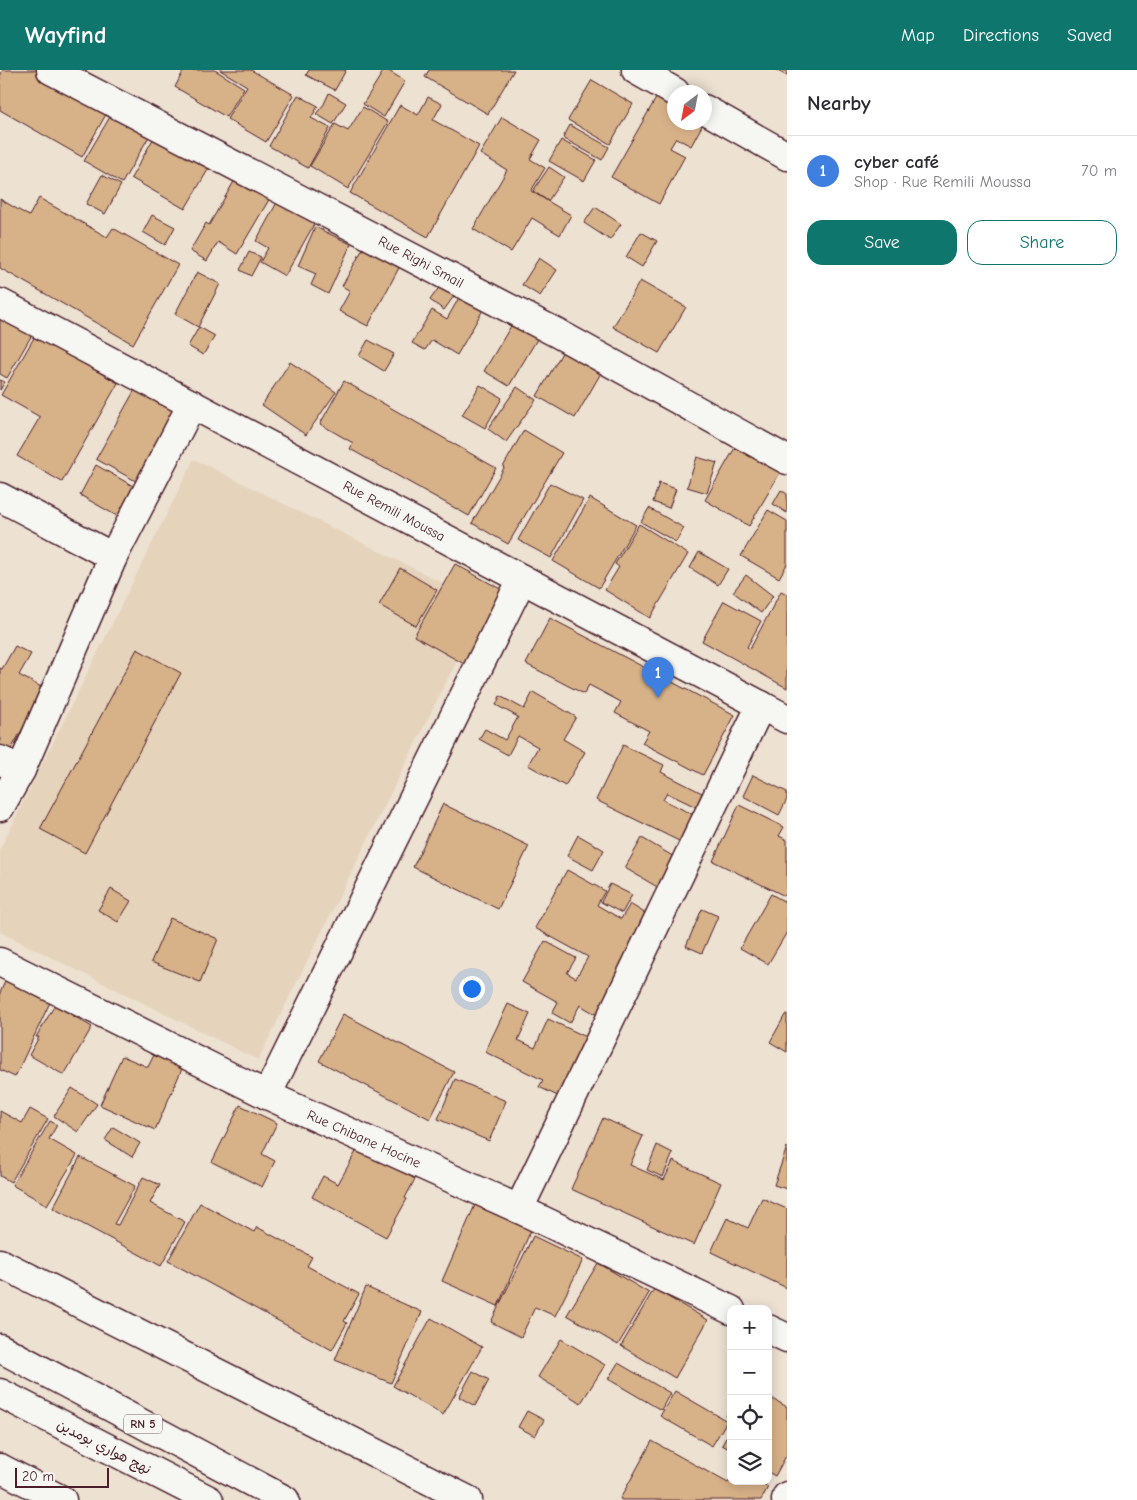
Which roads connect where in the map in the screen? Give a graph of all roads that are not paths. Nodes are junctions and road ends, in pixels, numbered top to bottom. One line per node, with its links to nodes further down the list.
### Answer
1 (51, 70): 8 (street, Rue Righi Smail)
2 (636, 70): 3 (street)
3 (667, 87)
4 (712, 114): 5 (street)
5 (787, 156)
6 (0, 302): 7 (street, Rue Remili Moussa)
7 (192, 404): 10 (street); 11 (street, Rue Remili Moussa)
8 (787, 460)
9 (0, 497): 10 (street)
10 (113, 557): 14 (street)
11 (522, 579): 12 (street, Rue Remili Moussa); 17 (street)
12 (761, 705): 13 (street, Rue Remili Moussa); 18 (street)
13 (787, 719)
14 (10, 765): 15 (street)
15 (0, 806)
16 (0, 962): 17 (street, Rue Chibane Hocine)
17 (267, 1095): 18 (street, Rue Chibane Hocine)
18 (519, 1209): 20 (street, Rue Chibane Hocine)
19 (0, 1263): 30 (street)
20 (727, 1308)
21 (772, 1331): 22 (street)
22 (787, 1338)
23 (0, 1348): 29 (street, RN 5)
24 (0, 1393): 28 (street, نهج هواري بومدين)
25 (0, 1468): 27 (street)
26 (787, 1496): 31 (street)
27 (62, 1500)
28 (209, 1500)
29 (285, 1500)
30 (468, 1500)
31 (786, 1500)

